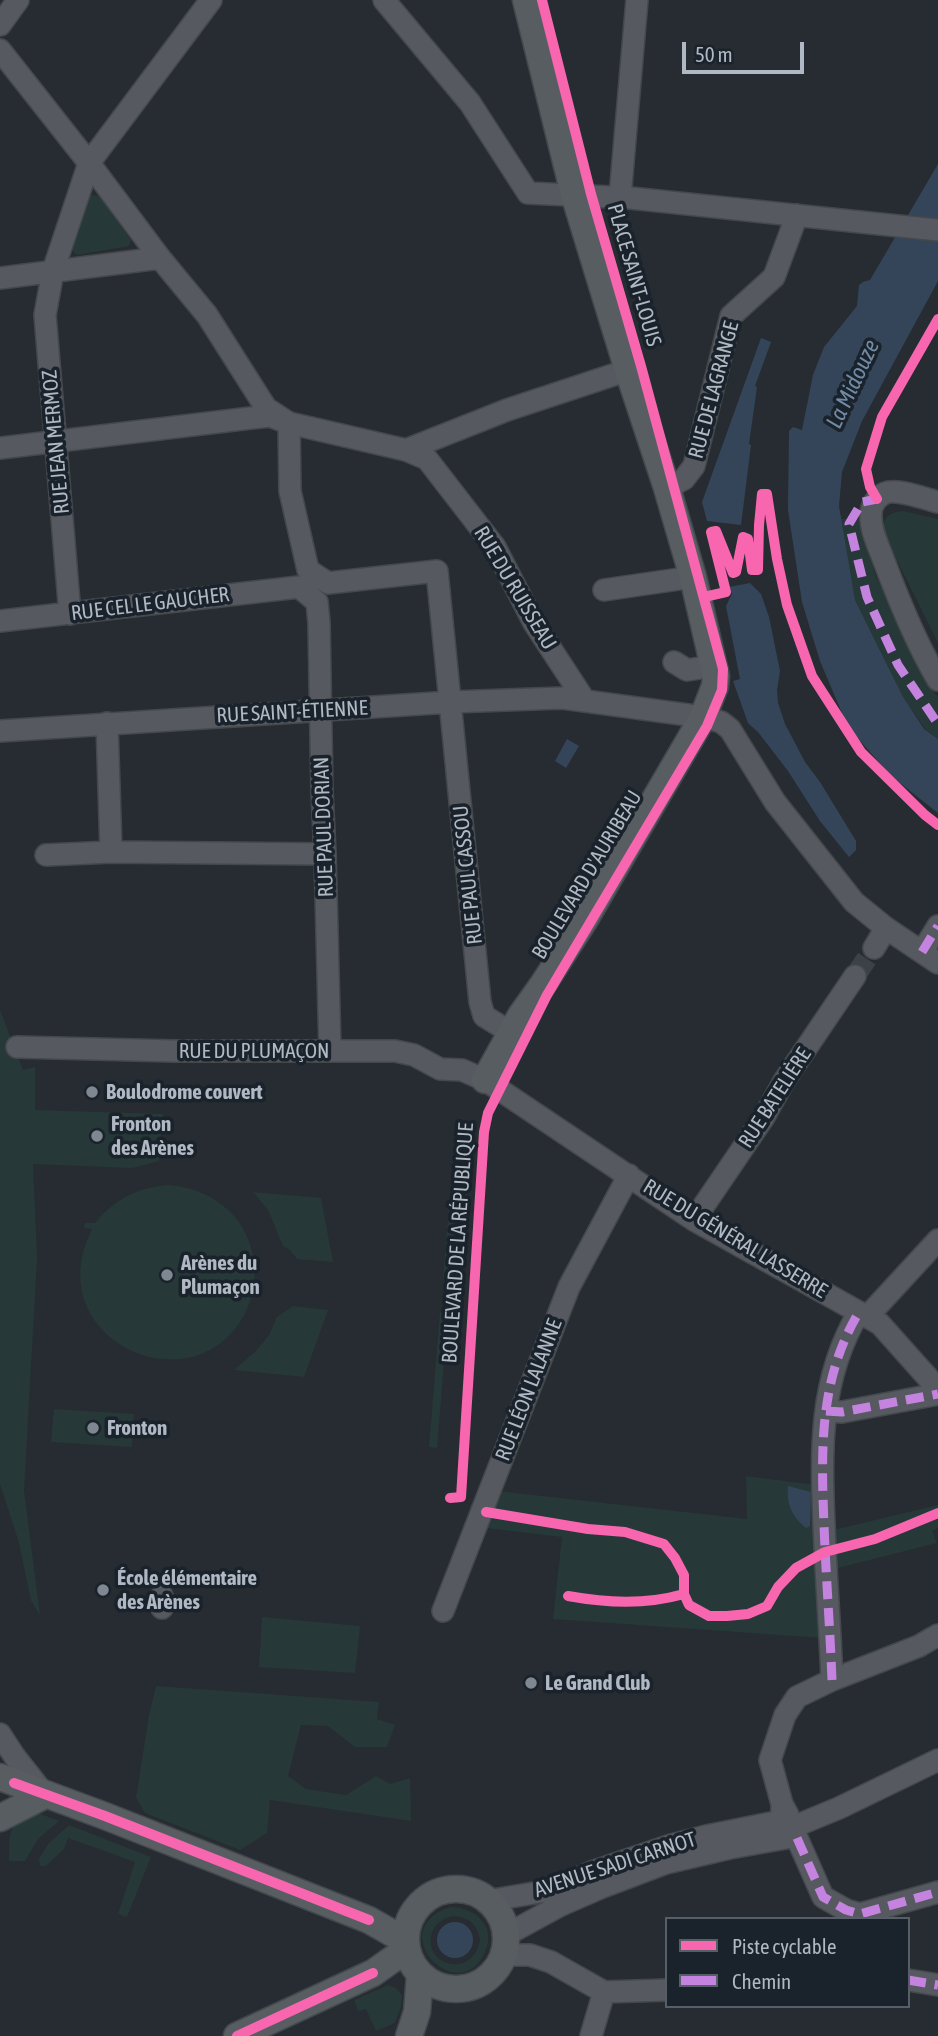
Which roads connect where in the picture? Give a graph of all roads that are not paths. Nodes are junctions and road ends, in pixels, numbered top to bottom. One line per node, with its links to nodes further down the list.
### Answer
1 (18, 0): 6 (street)
2 (211, 0): 8 (street)
3 (384, 0): 9 (street)
4 (526, 0): 9 (main road, PLACE SAINT-LOUIS)
5 (637, 0): 10 (street)
6 (0, 25)
7 (0, 50): 8 (street, RUE DU RUISSEAU)
8 (89, 163): 13 (street, RUE DU RUISSEAU); 14 (street)
9 (574, 194): 10 (street, PLACE SAINT-LOUIS); 16 (main road, PLACE SAINT-LOUIS)
10 (625, 197): 11 (street, PLACE SAINT-LOUIS)
11 (797, 215): 12 (street, PLACE SAINT-LOUIS); 21 (street, RUE DE LAGRANGE)
12 (938, 230)
13 (160, 258): 14 (street); 17 (street, RUE DU RUISSEAU)
14 (54, 271): 15 (street); 18 (street, RUE JEAN MERMOZ)
15 (0, 278)
16 (628, 370): 20 (street); 21 (main road, PLACE SAINT-LOUIS)
17 (289, 423): 18 (street); 20 (street, RUE DU RUISSEAU); 24 (street)
18 (55, 442): 19 (street); 28 (street, RUE JEAN MERMOZ)
19 (0, 448)
20 (406, 450): 33 (street, RUE DU RUISSEAU)
21 (667, 488): 23 (main road, PLACE SAINT-LOUIS)
22 (938, 502): 32 (street)
23 (692, 577): 26 (street); 31 (main road, PLACE SAINT-LOUIS)
24 (304, 578): 25 (street); 27 (street); 28 (street, RUE CEL LE GAUCHER)
25 (328, 583): 27 (street); 34 (street)
26 (604, 590)
27 (317, 602): 35 (street, RUE PAUL DORIAN)
28 (70, 614): 29 (street, RUE CEL LE GAUCHER)
29 (0, 621)
30 (674, 663): 31 (street)
31 (715, 676): 36 (main road, BOULEVARD D'AURIBEAU)
32 (938, 680)
33 (585, 701): 34 (street, RUE SAINT-ÉTIENNE); 36 (street)
34 (451, 702): 35 (street, RUE SAINT-ÉTIENNE); 47 (street, RUE PAUL CASSOU)
35 (321, 711): 37 (street, RUE SAINT-ÉTIENNE); 41 (street, RUE PAUL DORIAN)
36 (703, 717): 43 (street); 47 (main road, BOULEVARD D'AURIBEAU)
37 (107, 723): 38 (street, RUE SAINT-ÉTIENNE); 39 (street)
38 (0, 731)
39 (111, 852): 40 (street); 41 (street)
40 (46, 855)
41 (326, 855): 49 (street, RUE PAUL DORIAN)
42 (938, 926): 45 (street)
43 (886, 928): 44 (street); 45 (street)
44 (874, 948)
45 (930, 957)
46 (855, 976): 52 (street, RUE BATELIÈRE)
47 (510, 1032): 50 (main road, BOULEVARD D'AURIBEAU)
48 (17, 1047): 49 (street, RUE DU PLUMAÇON)
49 (330, 1051): 50 (street, RUE DU PLUMAÇON)
50 (485, 1080): 51 (street, RUE DU GÉNÉRAL LASSERRE)
51 (629, 1175): 52 (street, RUE DU GÉNÉRAL LASSERRE); 57 (street, RUE LÉON LALANNE)
52 (694, 1220): 54 (street, RUE DU GÉNÉRAL LASSERRE)
53 (938, 1240): 54 (street)
54 (863, 1314): 55 (street, RUE DU GÉNÉRAL LASSERRE); 56 (street)
55 (938, 1392): 56 (street)
56 (825, 1411): 59 (street)
57 (443, 1611)
58 (938, 1635): 59 (street)
59 (832, 1680): 65 (street)
60 (0, 1734): 63 (street)
61 (938, 1759): 65 (street)
62 (0, 1777): 63 (main road)
63 (45, 1795): 64 (main road); 69 (main road)
64 (0, 1818)
65 (790, 1821): 66 (street); 67 (street, AVENUE SADI CARNOT); 68 (street, AVENUE SADI CARNOT)
66 (938, 1892)
67 (487, 1900): 68 (main road); 69 (main road)
68 (505, 1945): 72 (main road); 74 (street)
69 (411, 1950): 72 (main road); 75 (main road); 76 (main road)
70 (910, 1980): 71 (street)
71 (938, 1984)
72 (444, 1988): 75 (main road)
73 (665, 1990): 74 (street)
74 (604, 1992): 77 (street)
75 (413, 2024)
76 (237, 2036)
77 (591, 2036)

